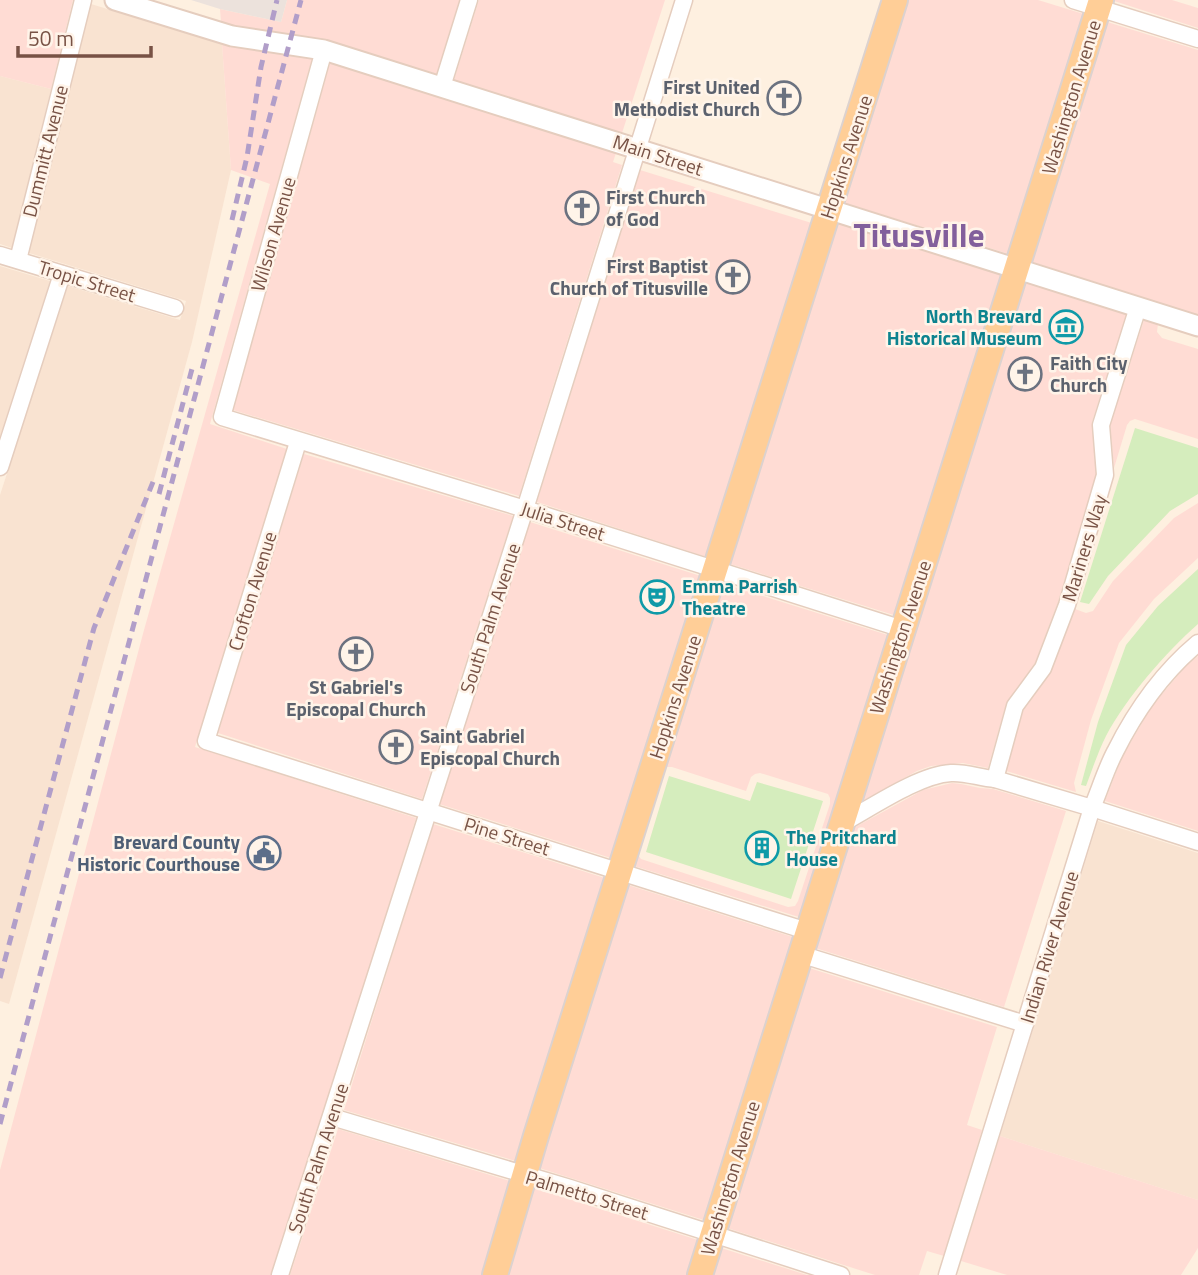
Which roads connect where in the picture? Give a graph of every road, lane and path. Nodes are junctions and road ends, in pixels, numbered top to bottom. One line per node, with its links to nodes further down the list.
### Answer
1 (83, 0): 14 (street, Dummitt Avenue)
2 (115, 0): 9 (street, Main Street)
3 (469, 0): 10 (street)
4 (684, 0): 11 (street, South Palm Avenue)
5 (895, 0): 12 (main road, Hopkins Avenue)
6 (1073, 0): 7 (street)
7 (1100, 4): 8 (street); 15 (main road, Washington Avenue)
8 (1198, 39)
9 (324, 50): 10 (street, Main Street); 20 (street, Wilson Avenue)
10 (442, 87): 11 (street, Main Street)
11 (637, 149): 12 (street, Main Street); 23 (street, South Palm Avenue)
12 (829, 209): 15 (street, Main Street); 24 (main road, Hopkins Avenue)
13 (0, 255): 14 (street, Tropic Street)
14 (18, 260): 16 (street, Tropic Street)
15 (1018, 268): 17 (street, Main Street); 25 (main road, Washington Avenue)
16 (62, 274): 18 (street, Tropic Street); 22 (street)
17 (1138, 307): 19 (street, Main Street); 28 (street, Mariners Way)
18 (175, 308)
19 (1198, 326)
20 (222, 417): 21 (street, Julia Street)
21 (298, 442): 23 (street, Julia Street); 27 (street, Crofton Avenue)
22 (0, 467)
23 (525, 509): 24 (street, Julia Street); 30 (street, South Palm Avenue)
24 (716, 570): 25 (street, Julia Street); 33 (main road, Hopkins Avenue)
25 (903, 629): 31 (main road, Washington Avenue)
26 (1198, 643): 29 (street, Indian River Avenue)
27 (206, 740): 30 (street, Pine Street)
28 (995, 779): 29 (street); 31 (street)
29 (1092, 808): 32 (street); 35 (street, Indian River Avenue)
30 (427, 811): 33 (street, Pine Street); 36 (street, South Palm Avenue)
31 (841, 824): 34 (main road, Washington Avenue)
32 (1198, 842)
33 (620, 872): 34 (street, Pine Street); 37 (main road, Hopkins Avenue)
34 (804, 942): 35 (street, Pine Street); 38 (main road, Washington Avenue)
35 (1025, 1024): 43 (street, Indian River Avenue)
36 (332, 1117): 37 (street, Palmetto Street); 39 (street, South Palm Avenue)
37 (524, 1175): 38 (street, Palmetto Street); 40 (main road, Hopkins Avenue)
38 (713, 1234): 41 (main road, Washington Avenue); 42 (street, Palmetto Street)
39 (281, 1275)
40 (495, 1275)
41 (700, 1275)
42 (841, 1275)
43 (947, 1275)

